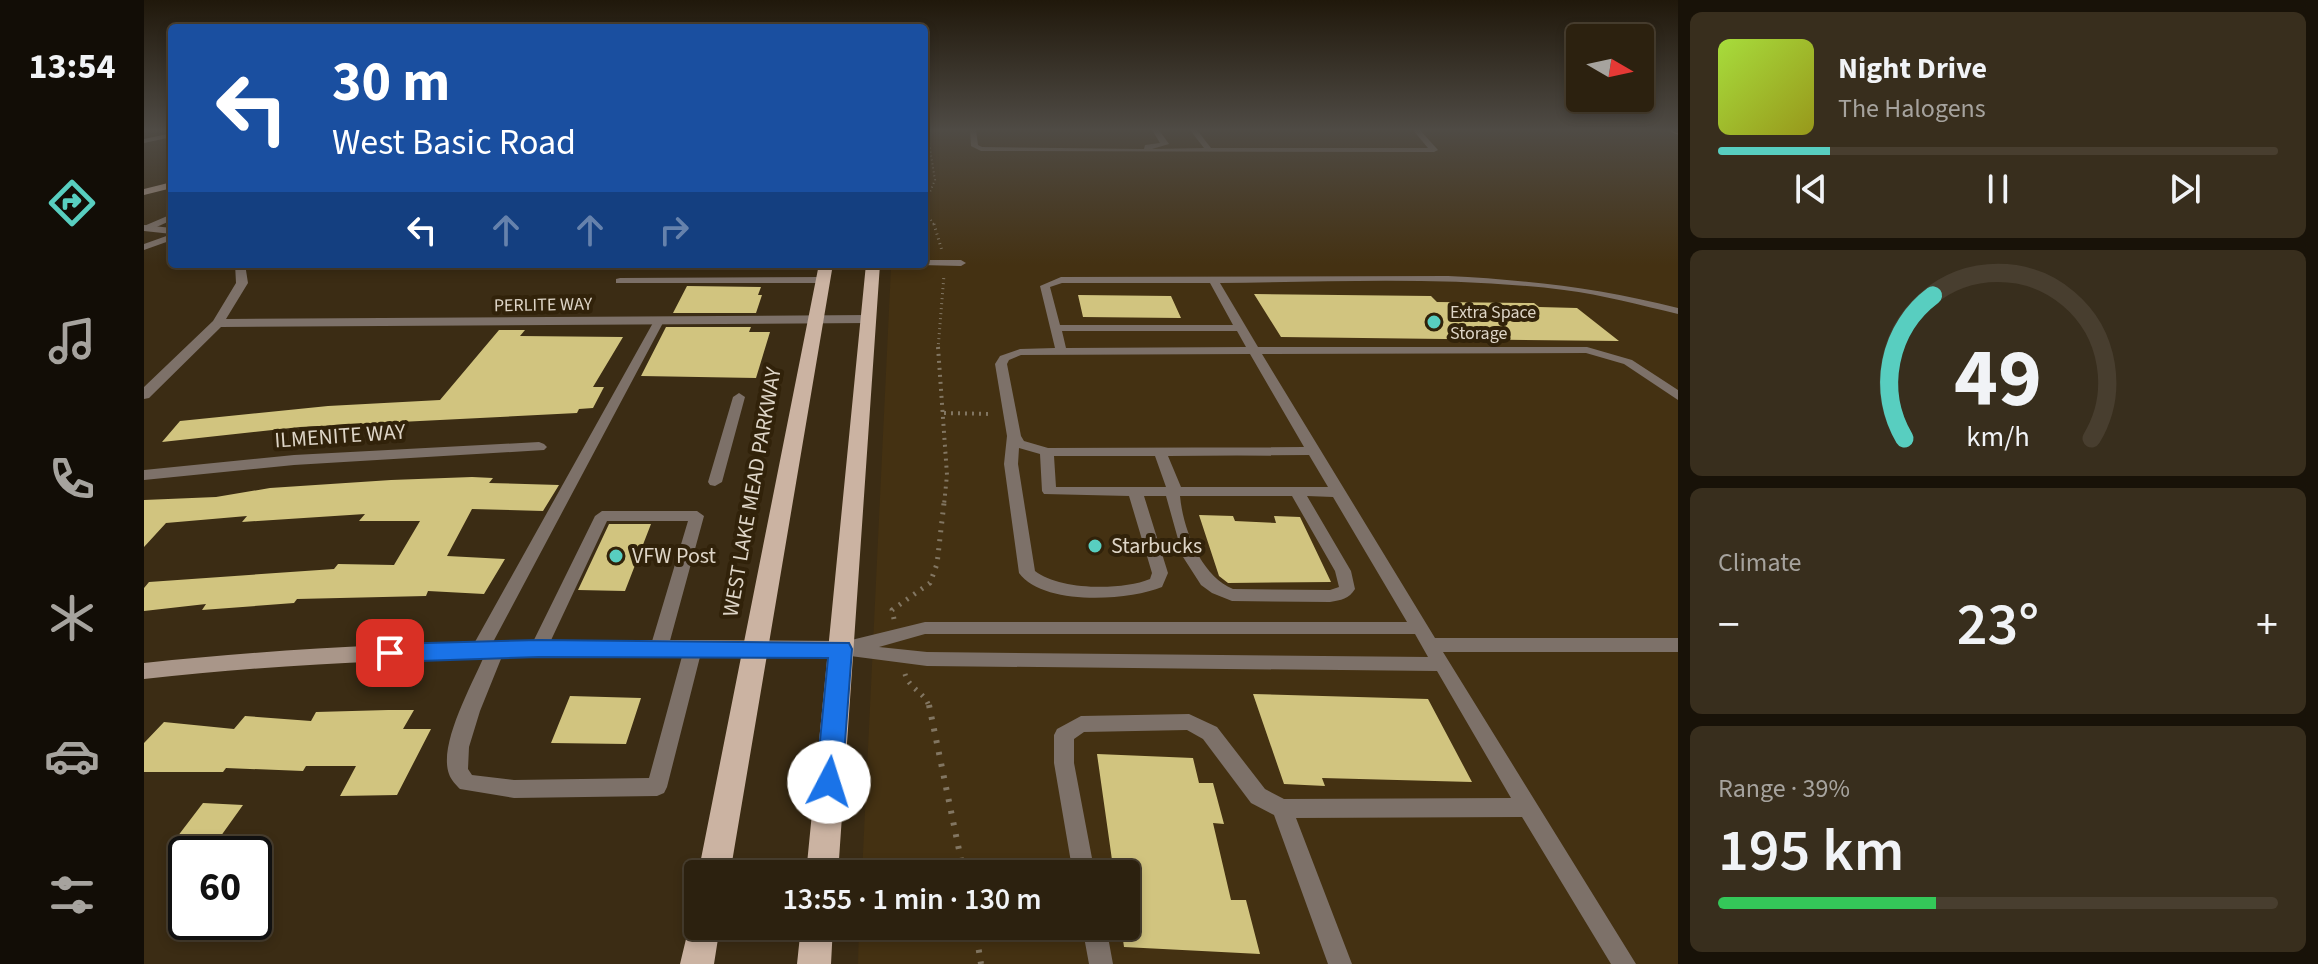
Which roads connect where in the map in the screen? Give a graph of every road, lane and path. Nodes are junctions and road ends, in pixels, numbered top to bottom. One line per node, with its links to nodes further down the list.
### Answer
1 (933, 175): 4 (path)
2 (168, 186): 3 (street)
3 (144, 192)
4 (928, 198)
5 (928, 214): 12 (path)
6 (168, 219): 7 (lane)
7 (145, 228): 8 (street)
8 (168, 233)
9 (168, 236): 10 (lane)
10 (144, 247)
11 (928, 263): 12 (lane)
12 (944, 263): 13 (lane); 31 (path)
13 (961, 263)
14 (240, 268): 23 (street)
15 (873, 268): 21 (main road)
16 (825, 272): 18 (lane); 20 (main road, WEST LAKE MEAD PARKWAY)
17 (1213, 280): 19 (lane); 24 (lane); 25 (lane)
18 (620, 281)
19 (1678, 311)
20 (816, 319): 21 (street, PERLITE WAY); 22 (street, PERLITE WAY); 52 (main road, WEST LAKE MEAD PARKWAY)
21 (868, 319): 53 (main road)
22 (659, 321): 23 (street, PERLITE WAY); 50 (lane)
23 (218, 323): 28 (street)
24 (1056, 328): 25 (lane); 26 (lane)
25 (1241, 328): 27 (lane)
26 (1061, 351): 27 (lane); 33 (lane)
27 (1254, 351): 29 (lane); 36 (lane)
28 (144, 395)
29 (1678, 396)
30 (739, 397): 39 (lane)
31 (943, 413): 32 (path); 44 (path)
32 (981, 413)
33 (1014, 436): 37 (lane); 40 (lane)
34 (539, 447): 38 (street, ILMENITE WAY)
35 (1160, 451): 36 (lane); 37 (lane); 41 (lane)
36 (1314, 451): 43 (lane)
37 (1047, 452): 40 (lane)
38 (144, 475)
39 (715, 482)
40 (1135, 491): 41 (lane)
41 (1175, 491): 42 (lane); 42 (lane)
42 (1297, 492): 43 (lane)
43 (1339, 492): 45 (lane)
44 (892, 610)
45 (1420, 628): 46 (lane); 53 (lane)
46 (1431, 645): 47 (lane); 54 (lane)
47 (1678, 645)
48 (539, 648): 49 (street); 49 (lane); 50 (street)
49 (659, 648): 51 (street)
50 (488, 649): 51 (lane); 55 (street)
51 (693, 649): 52 (street)
52 (756, 649): 53 (street); 59 (main road, WEST LAKE MEAD PARKWAY)
53 (841, 649): 54 (lane); 60 (main road)
54 (1442, 664): 57 (lane)
55 (144, 671)
56 (907, 682): 61 (path)
57 (1528, 807): 58 (lane); 72 (lane)
58 (1282, 809): 62 (lane); 71 (lane)
59 (717, 860)
60 (823, 860)
61 (961, 860)
62 (1081, 860)
63 (701, 940): 67 (main road)
64 (816, 940): 68 (main road)
65 (977, 940): 69 (path)
66 (1097, 940): 70 (lane)
67 (697, 964)
68 (814, 964)
69 (981, 964)
70 (1101, 964)
71 (1340, 964)
72 (1624, 964)

